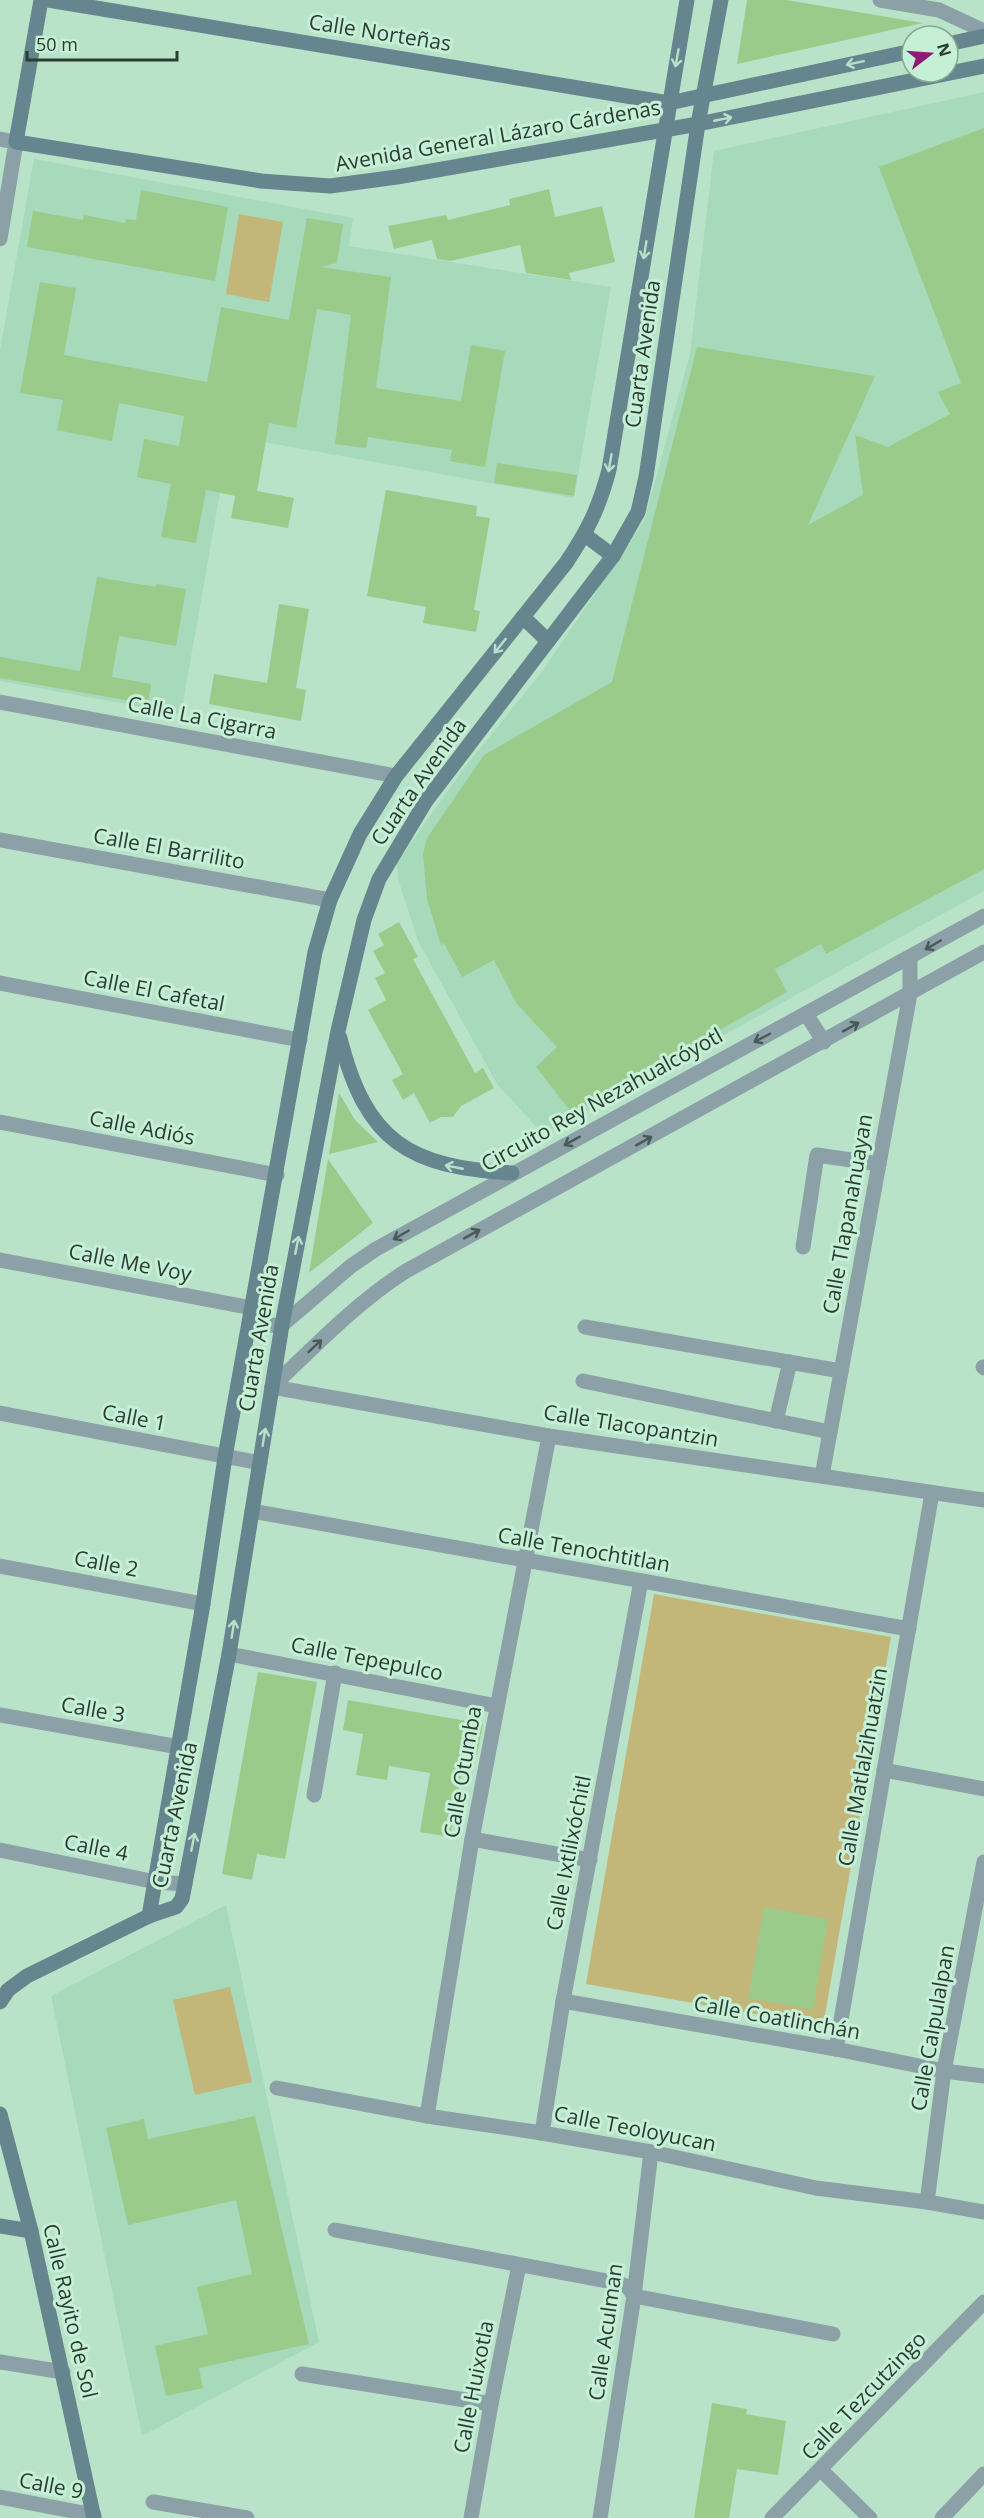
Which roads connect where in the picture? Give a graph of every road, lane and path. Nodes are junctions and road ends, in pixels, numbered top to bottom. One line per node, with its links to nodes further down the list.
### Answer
1 (41, 0): 16 (main road)
2 (48, 0): 12 (main road, Calle Norteñas)
3 (687, 0): 12 (main road, Cuarta Avenida, one-way to 12)
4 (721, 0): 11 (main road, Cuarta Avenida)
5 (880, 0): 6 (street)
6 (984, 31)
7 (984, 36): 8 (main road)
8 (960, 41)
9 (900, 54): 11 (main road, Avenida General Lázaro Cárdenas, one-way to 11)
10 (984, 66): 13 (main road, Avenida General Lázaro Cárdenas, one-way to 10)
11 (703, 95): 12 (main road, Avenida General Lázaro Cárdenas); 13 (main road, Cuarta Avenida)
12 (669, 103): 14 (main road, Cuarta Avenida)
13 (698, 124): 14 (main road, Avenida General Lázaro Cárdenas); 19 (main road, Cuarta Avenida)
14 (665, 129): 16 (main road, Avenida General Lázaro Cárdenas); 18 (main road, Cuarta Avenida, one-way to 18)
15 (0, 139): 16 (street)
16 (16, 142): 17 (street)
17 (0, 239)
18 (585, 535): 19 (main road); 20 (main road, Cuarta Avenida)
19 (613, 556): 21 (main road, Cuarta Avenida)
20 (523, 617): 21 (main road); 23 (main road, Cuarta Avenida, one-way to 23)
21 (548, 641): 32 (main road, Cuarta Avenida)
22 (0, 702): 23 (street, Calle La Cigarra)
23 (396, 776): 25 (main road, Cuarta Avenida)
24 (0, 840): 25 (street, Calle El Barrilito)
25 (330, 900): 33 (main road, Cuarta Avenida)
26 (984, 916): 28 (street, Circuito Rey Nezahualcóyotl, one-way to 28)
27 (984, 952): 30 (street)
28 (910, 958): 30 (street, Calle Tlapanahuayan); 31 (street, Circuito Rey Nezahualcóyotl)
29 (0, 983): 33 (street, Calle El Cafetal)
30 (910, 994): 34 (street, one-way to 30); 36 (street, Calle Tlapanahuayan)
31 (806, 1014): 34 (street); 37 (street, Circuito Rey Nezahualcóyotl, one-way to 37)
32 (338, 1031): 37 (main road, one-way to 32); 42 (main road, Cuarta Avenida, one-way to 32)
33 (300, 1040): 38 (main road, Cuarta Avenida)
34 (824, 1042): 48 (street, one-way to 34)
35 (0, 1122): 38 (street, Calle Adiós)
36 (879, 1164): 39 (street); 46 (street, Calle Tlapanahuayan)
37 (512, 1173): 42 (street, Circuito Rey Nezahualcóyotl, one-way to 42)
38 (277, 1175): 41 (main road, Cuarta Avenida)
39 (803, 1247)
40 (0, 1260): 41 (street, Calle Me Voy)
41 (252, 1308): 43 (main road, Cuarta Avenida)
42 (282, 1325): 43 (street); 48 (main road, Cuarta Avenida)
43 (249, 1326): 53 (main road, Cuarta Avenida)
44 (585, 1327): 45 (street)
45 (790, 1362): 46 (street); 50 (street)
46 (841, 1371): 51 (street, Calle Tlapanahuayan)
47 (583, 1381): 50 (street)
48 (272, 1387): 52 (street, Calle Tlacopantzin); 54 (main road, Cuarta Avenida, one-way to 48)
49 (0, 1413): 53 (street, Calle 1)
50 (776, 1421): 51 (street)
51 (830, 1432): 55 (street, Calle Tlapanahuayan)
52 (549, 1436): 55 (street, Calle Tlacopantzin); 59 (street, Calle Otumba)
53 (225, 1457): 54 (street, Calle 1); 62 (main road, Cuarta Avenida)
54 (260, 1463): 58 (main road, Cuarta Avenida)
55 (822, 1476): 56 (street, Calle Tlacopantzin)
56 (932, 1493): 57 (street, Calle Tlacopantzin); 63 (street, Calle Matlalzihuatzin)
57 (984, 1500)
58 (252, 1512): 59 (street, Calle Tenochtitlan); 64 (main road, Cuarta Avenida, one-way to 58)
59 (525, 1561): 61 (street, Calle Tenochtitlan); 66 (street, Calle Otumba)
60 (0, 1566): 62 (street, Calle 2)
61 (641, 1581): 63 (street, Calle Tenochtitlan); 74 (street, Calle Ixtlilxóchitl)
62 (204, 1604): 68 (main road, Cuarta Avenida)
63 (909, 1629): 69 (street, Calle Matlalzihuatzin)
64 (229, 1654): 65 (street, Calle Tepepulco); 77 (main road, Cuarta Avenida, one-way to 64)
65 (335, 1673): 66 (street, Calle Tepepulco); 71 (street)
66 (496, 1706): 72 (street, Calle Otumba)
67 (0, 1715): 68 (street, Calle 3)
68 (179, 1747): 76 (main road, Cuarta Avenida)
69 (884, 1770): 70 (street); 82 (street, Calle Matlalzihuatzin)
70 (984, 1789)
71 (314, 1795)
72 (472, 1839): 74 (street); 87 (street, Calle Otumba)
73 (0, 1850): 76 (street, Calle 4)
74 (590, 1860): 81 (street, Calle Ixtlilxóchitl)
75 (984, 1863): 79 (street, Calle Calpulalpan)
76 (156, 1882): 77 (street, Calle 4); 78 (main road, Cuarta Avenida)
77 (185, 1884): 78 (main road, Cuarta Avenida)
78 (149, 1916): 80 (main road)
79 (977, 1932): 83 (street, Calle Calpulalpan)
80 (3, 1993)
81 (563, 2001): 82 (street, Calle Coatlinchán); 88 (street, Calle Ixtlilxóchitl)
82 (836, 2049): 83 (street, Calle Coatlinchán)
83 (944, 2071): 84 (street, Calle Coatlinchán); 90 (street, Calle Calpulalpan)
84 (984, 2076)
85 (277, 2088): 87 (street, Calle Teoloyucan)
86 (0, 2114): 94 (main road, Calle Rayito de Sol)
87 (427, 2116): 88 (street, Calle Teoloyucan)
88 (542, 2133): 89 (street, Calle Teoloyucan)
89 (651, 2152): 90 (street, Calle Teoloyucan); 96 (street, Calle Aculman)
90 (927, 2202): 91 (street, Calle Teoloyucan)
91 (984, 2212)
92 (0, 2226): 94 (main road)
93 (335, 2230): 95 (street)
94 (31, 2231): 100 (main road, Calle Rayito de Sol)
95 (519, 2265): 96 (street); 102 (street, Calle Huixotla)
96 (634, 2296): 98 (street); 110 (street, Calle Aculman)
97 (984, 2302): 103 (street, Calle Tezcutzingo)
98 (833, 2334)
99 (0, 2362): 100 (street)
100 (63, 2372): 107 (main road, Calle Rayito de Sol)
101 (302, 2374): 102 (street)
102 (491, 2404): 109 (street, Calle Huixotla)
103 (821, 2470): 111 (street, Calle Tezcutzingo); 112 (street)
104 (984, 2474): 113 (street)
105 (0, 2497): 107 (street, Calle 9)
106 (153, 2502): 108 (street)
107 (94, 2517)
108 (247, 2518)
109 (471, 2518)
110 (600, 2518)
111 (772, 2518)
112 (870, 2518)
113 (942, 2518)

